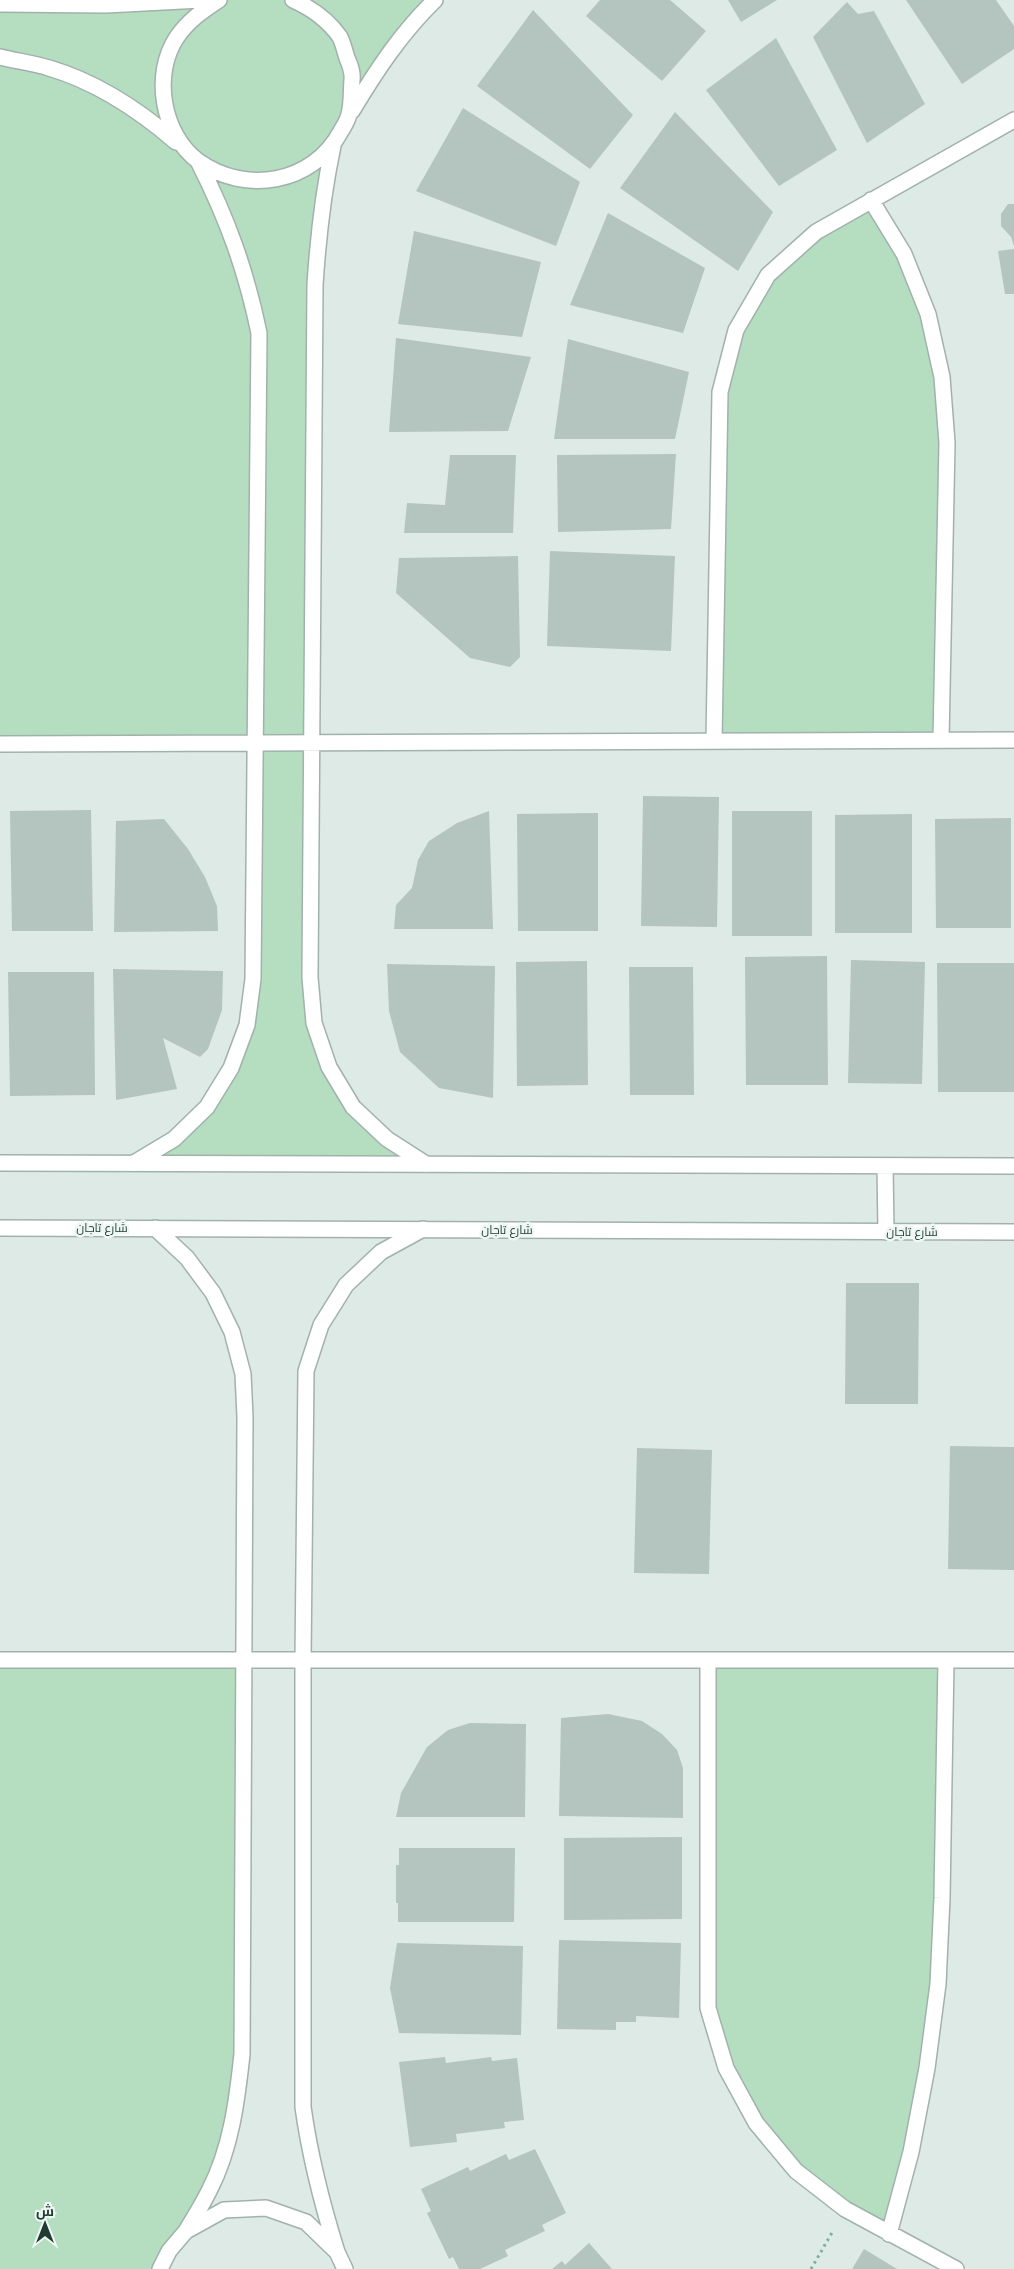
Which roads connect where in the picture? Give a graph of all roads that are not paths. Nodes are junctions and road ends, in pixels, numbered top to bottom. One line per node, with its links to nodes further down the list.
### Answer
1 (201, 0): 5 (street)
2 (219, 0): 10 (street)
3 (293, 0): 7 (street)
4 (435, 0): 7 (street)
5 (0, 4)
6 (0, 57): 10 (street)
7 (349, 114): 9 (street)
8 (1014, 120): 12 (street)
9 (333, 146): 11 (street); 17 (street)
10 (186, 150): 11 (street)
11 (198, 161): 16 (street)
12 (871, 200): 13 (street); 14 (street)
13 (714, 740): 14 (street); 17 (street)
14 (940, 740): 15 (street)
15 (1014, 740)
16 (255, 742): 17 (street); 18 (street); 20 (street)
17 (312, 742): 21 (street)
18 (0, 744)
19 (0, 1163): 20 (street)
20 (134, 1163): 21 (street)
21 (426, 1164): 22 (street)
22 (885, 1166): 23 (street); 27 (street)
23 (1014, 1166)
24 (0, 1228): 25 (street, شارع تاجان)
25 (155, 1228): 26 (street, شارع تاجان); 30 (street)
26 (423, 1229): 27 (street, شارع تاجان); 31 (street)
27 (886, 1232): 28 (street, شارع تاجان)
28 (1014, 1232)
29 (0, 1660): 30 (street)
30 (244, 1660): 31 (street); 35 (street)
31 (303, 1660): 32 (street); 37 (street)
32 (708, 1660): 33 (street); 36 (street)
33 (946, 1660): 34 (street); 36 (street)
34 (1014, 1660)
35 (186, 2231): 37 (street); 38 (street)
36 (889, 2234): 40 (street)
37 (337, 2252): 39 (street)
38 (160, 2269)
39 (345, 2269)
40 (956, 2269)

